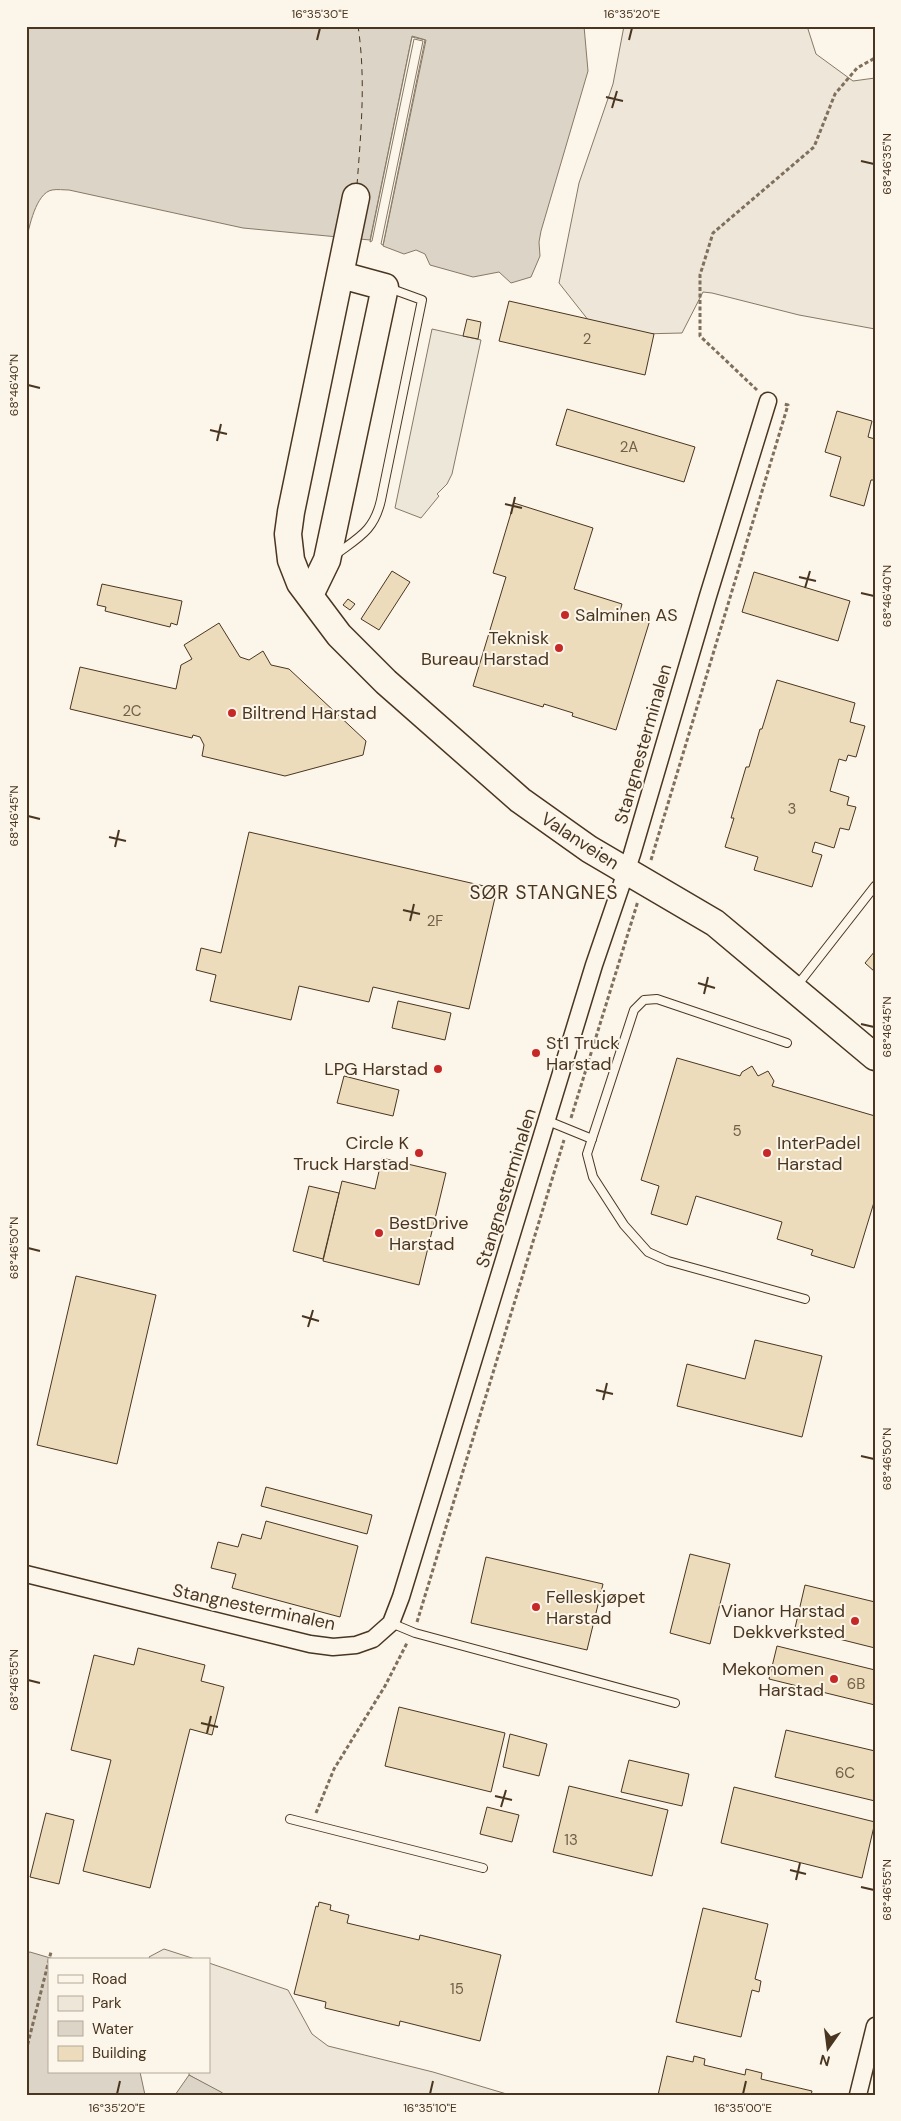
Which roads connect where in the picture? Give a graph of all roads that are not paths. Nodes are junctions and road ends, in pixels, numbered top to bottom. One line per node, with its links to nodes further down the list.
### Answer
1 (356, 197): 2 (main road, Valanveien)
2 (343, 262): 3 (main road); 6 (main road, Valanveien)
3 (385, 287): 5 (main road); 5 (lane)
4 (768, 401): 7 (street, Stangnesterminalen)
5 (327, 560): 6 (main road)
6 (310, 595): 7 (main road, Valanveien)
7 (626, 871): 9 (main road, Valanveien); 12 (street, Stangnesterminalen)
8 (875, 886): 9 (lane)
9 (794, 988): 11 (main road, Valanveien)
10 (787, 1043): 13 (lane)
11 (875, 1057)
12 (548, 1121): 13 (lane); 16 (street, Stangnesterminalen)
13 (592, 1139): 14 (lane)
14 (805, 1299)
15 (26, 1574): 16 (street, Stangnesterminalen)
16 (391, 1623): 17 (lane)
17 (675, 1702)
18 (290, 1819): 19 (lane)
19 (484, 1868)
20 (875, 2026): 21 (street)
21 (858, 2095)

